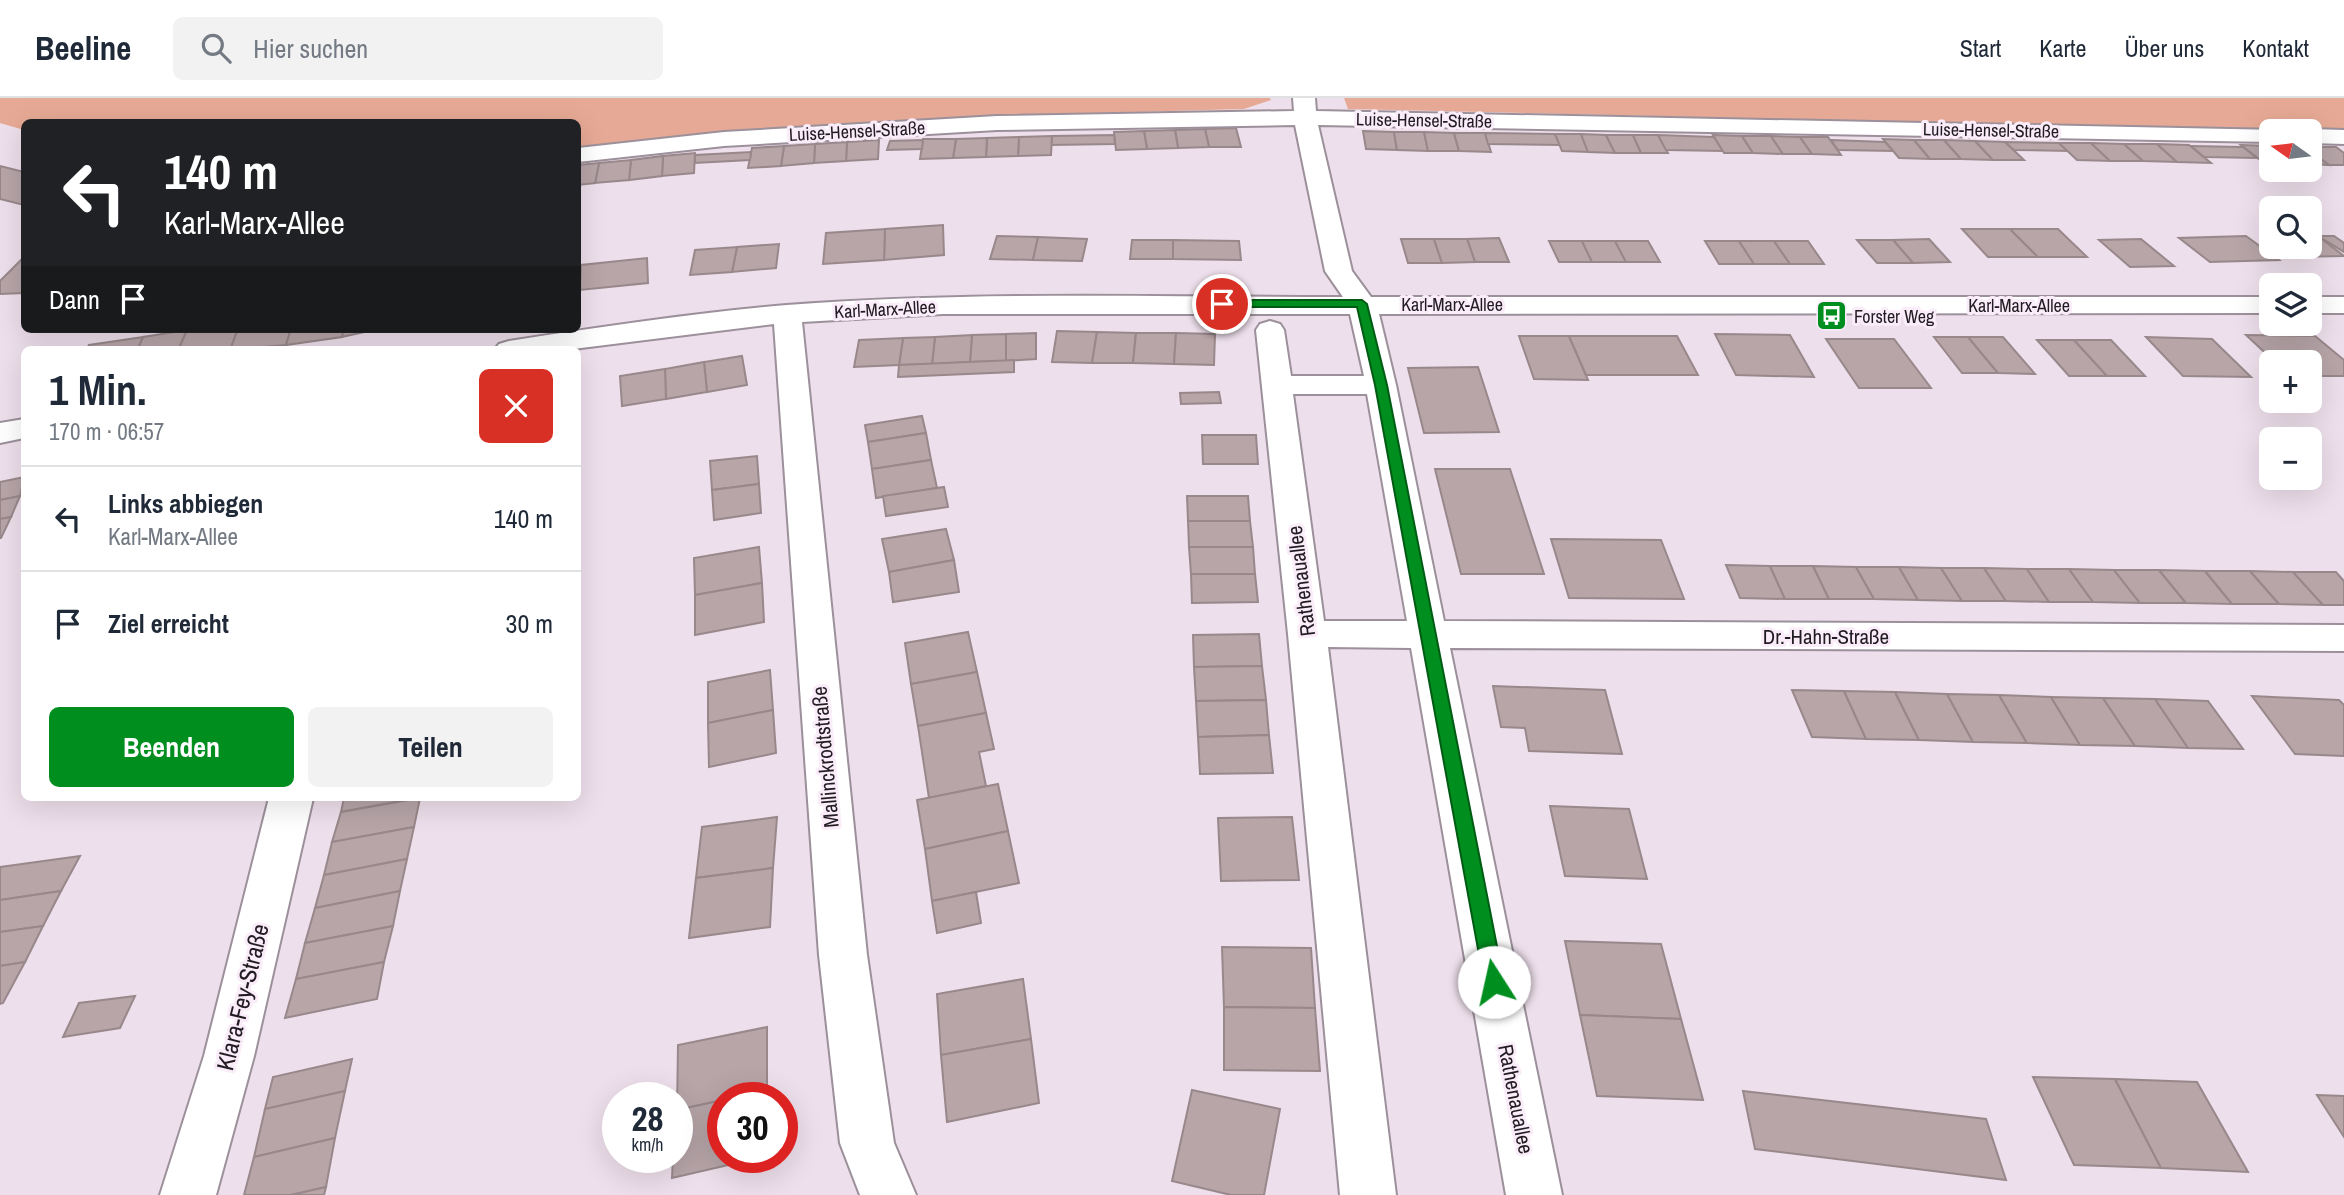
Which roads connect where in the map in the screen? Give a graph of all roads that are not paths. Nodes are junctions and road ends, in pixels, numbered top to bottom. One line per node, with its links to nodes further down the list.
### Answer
1 (1304, 108): 2 (street, Luise-Hensel-Straße); 5 (street, Luise-Hensel-Straße); 6 (street)
2 (2259, 135)
3 (2322, 136): 4 (street)
4 (2344, 137)
5 (581, 155)
6 (1362, 304): 7 (street, Karl-Marx-Allee); 10 (street, Karl-Marx-Allee); 14 (street, Rathenauallee)
7 (2259, 305)
8 (2322, 305): 9 (street)
9 (2344, 305)
10 (786, 314): 12 (street, Karl-Marx-Allee); 22 (street, Mallinckrodtstraße)
11 (1270, 330): 13 (street, Rathenauallee)
12 (535, 346)
13 (1277, 385): 14 (street); 17 (street, Rathenauallee)
14 (1381, 385): 18 (street, Rathenauallee)
15 (21, 430): 16 (street)
16 (0, 433)
17 (1307, 634): 18 (street, Dr.-Hahn-Straße); 23 (street, Rathenauallee)
18 (1430, 635): 19 (street, Dr.-Hahn-Straße); 24 (street, Rathenauallee)
19 (2344, 638)
20 (290, 801): 21 (street, Klara-Fey-Straße)
21 (188, 1195)
22 (888, 1195)
23 (1368, 1195)
24 (1534, 1195)

